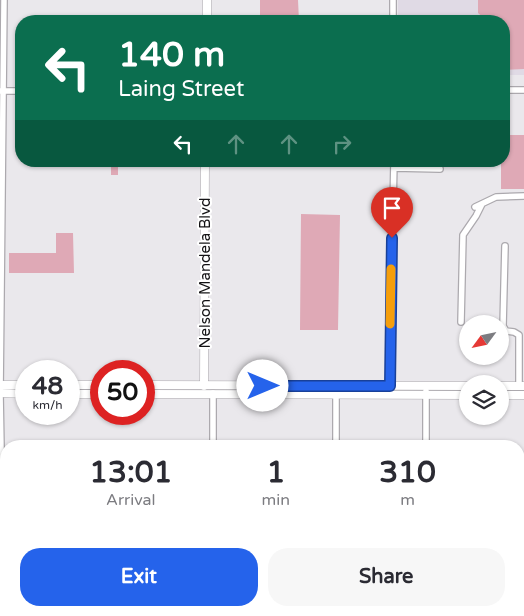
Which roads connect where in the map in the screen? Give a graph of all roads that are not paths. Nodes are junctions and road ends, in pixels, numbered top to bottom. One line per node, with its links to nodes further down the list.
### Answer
1 (4, 0): 8 (street)
2 (207, 0): 4 (main road)
3 (393, 0): 5 (street)
4 (207, 15)
5 (393, 15)
6 (510, 90): 7 (street)
7 (524, 90)
8 (2, 91): 9 (street); 27 (street)
9 (15, 91)
10 (205, 167): 20 (main road, Nelson Mandela Blvd)
11 (394, 168): 12 (street); 21 (street)
12 (440, 169)
13 (524, 196): 14 (street)
14 (482, 204): 15 (street); 17 (street)
15 (475, 207)
16 (505, 246): 25 (street)
17 (461, 315)
18 (155, 385): 20 (main road)
19 (336, 385): 20 (main road); 21 (main road); 31 (street)
20 (204, 386): 29 (main road)
21 (390, 386): 22 (main road); 32 (street)
22 (426, 386): 23 (main road); 33 (street)
23 (459, 386)
24 (509, 386): 25 (main road)
25 (522, 386)
26 (15, 387): 27 (main road)
27 (0, 389): 28 (main road); 37 (street)
28 (15, 392)
29 (213, 393): 30 (main road); 31 (main road); 38 (street)
30 (155, 394)
31 (336, 395): 32 (main road); 39 (street)
32 (390, 395): 33 (main road)
33 (426, 395): 34 (main road); 40 (street)
34 (459, 395)
35 (509, 395): 36 (main road)
36 (524, 395)
37 (1, 440)
38 (213, 440)
39 (336, 440)
40 (426, 440)

